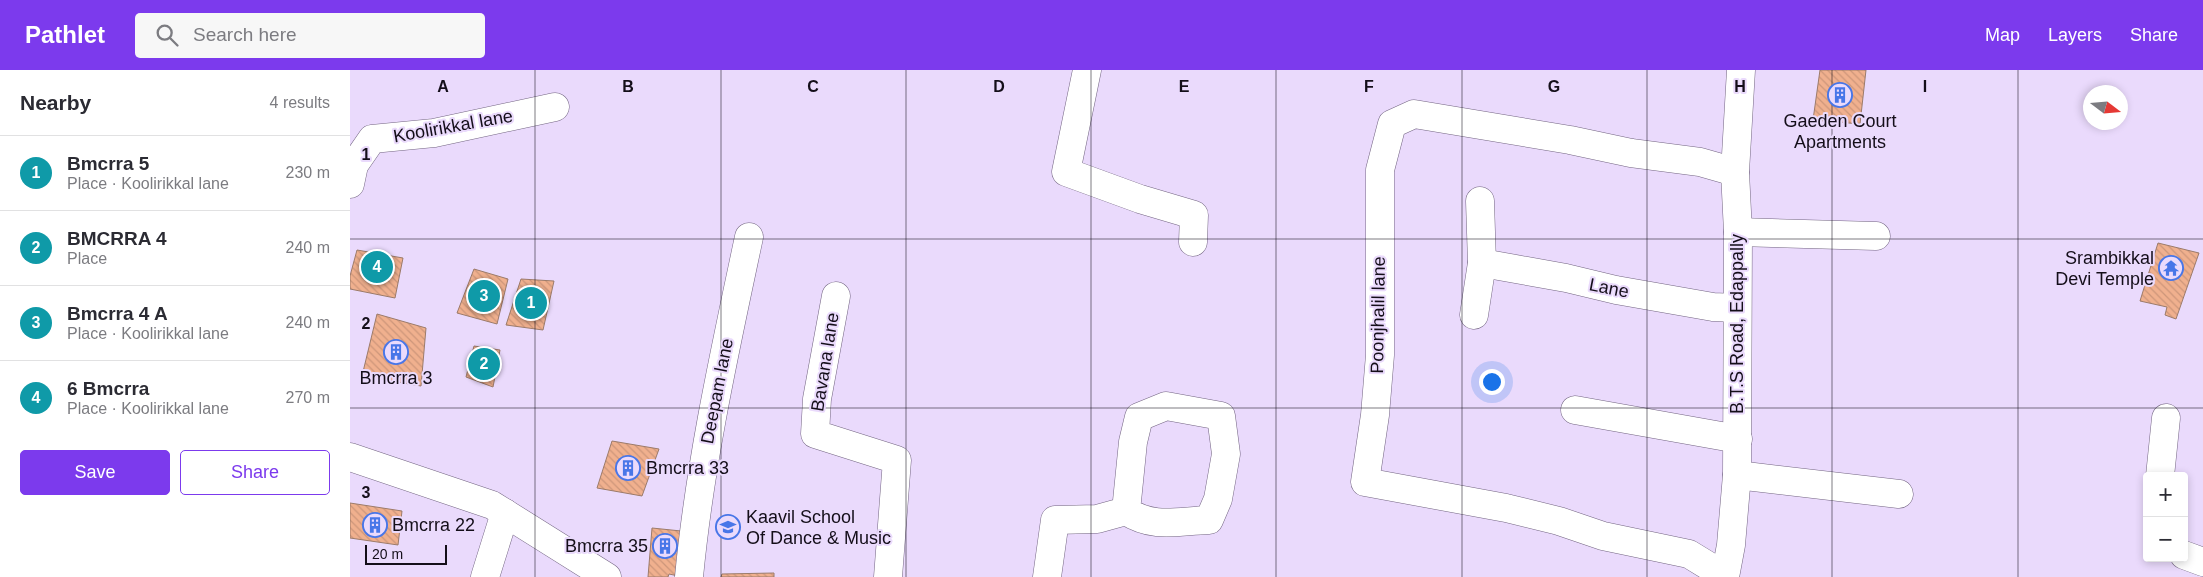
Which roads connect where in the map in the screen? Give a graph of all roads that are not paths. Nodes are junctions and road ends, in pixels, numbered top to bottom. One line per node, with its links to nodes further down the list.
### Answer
1 (1087, 70): 10 (street)
2 (1741, 70): 4 (street, B.T.S Road, Edappally)
3 (555, 107): 5 (street, Koolirikkal lane)
4 (1734, 172): 7 (street, B.T.S Road, Edappally); 26 (street, Poonjhalil lane)
5 (350, 184)
6 (1480, 201): 11 (street)
7 (1738, 232): 8 (street); 13 (street, B.T.S Road, Edappally)
8 (1876, 236)
9 (749, 237): 29 (street, Deepam lane)
10 (1193, 242)
11 (1482, 263): 13 (street, Lane); 14 (street)
12 (836, 296): 30 (street, Bavana lane)
13 (1737, 308): 17 (street, B.T.S Road, Edappally)
14 (1474, 315)
15 (1575, 410): 17 (street)
16 (2166, 418): 19 (street)
17 (1738, 439): 20 (street, B.T.S Road, Edappally)
18 (350, 457): 23 (street)
19 (2160, 472)
20 (1737, 475): 21 (street); 26 (street, B.T.S Road, Edappally)
21 (1899, 494)
22 (1126, 511): 22 (street); 31 (street)
23 (505, 513): 27 (street); 28 (street)
24 (2188, 556): 25 (street)
25 (2203, 562)
26 (1725, 576)
27 (485, 577)
28 (607, 577)
29 (689, 577)
30 (888, 577)
31 (1047, 577)

